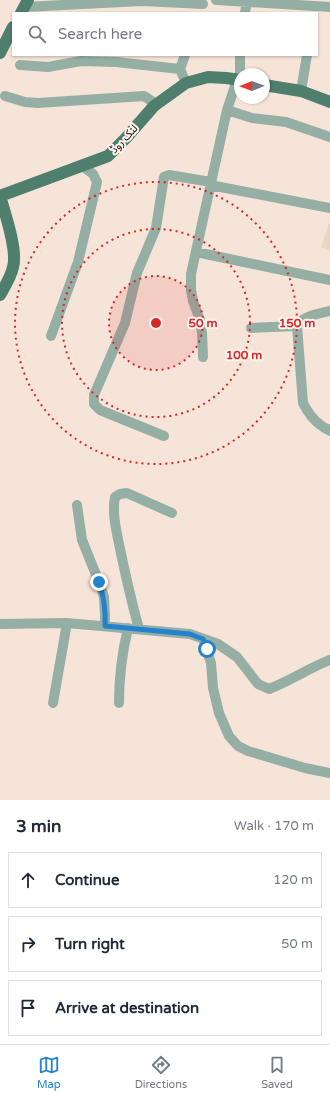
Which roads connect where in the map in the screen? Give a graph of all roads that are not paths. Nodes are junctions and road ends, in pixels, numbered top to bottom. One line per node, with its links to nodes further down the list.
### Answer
1 (216, 0): 2 (street)
2 (247, 1): 4 (street); 7 (street)
3 (204, 6): 5 (street)
4 (317, 6): 6 (street)
5 (24, 7)
6 (330, 7)
7 (245, 12)
8 (12, 29): 9 (main road)
9 (0, 53)
10 (185, 56): 15 (street)
11 (240, 56): 14 (street)
12 (306, 56): 20 (street)
13 (20, 65): 15 (street)
14 (240, 68)
15 (180, 69): 17 (street)
16 (234, 79): 17 (main road, لنک روڈ)
17 (186, 84): 23 (main road, لنک روڈ)
18 (270, 86): 20 (main road)
19 (234, 91): 24 (street)
20 (301, 91): 22 (main road)
21 (5, 96): 23 (street)
22 (330, 102)
23 (154, 106): 26 (main road, لنک روڈ)
24 (227, 110): 25 (street); 27 (street)
25 (330, 137)
26 (81, 165): 28 (main road, لنک روڈ); 36 (street)
27 (211, 184): 29 (street); 30 (street); 39 (street)
28 (0, 196): 32 (main road)
29 (330, 208)
30 (196, 252): 31 (street); 37 (street)
31 (330, 280)
32 (0, 295)
33 (330, 311): 34 (street)
34 (297, 326): 35 (street); 38 (street)
35 (251, 328)
36 (51, 336)
37 (203, 358)
38 (329, 428)
39 (164, 436)
40 (77, 505): 44 (street)
41 (172, 513): 46 (street)
42 (67, 623): 43 (street); 44 (street); 49 (street)
43 (0, 624)
44 (105, 626): 45 (street)
45 (128, 628): 46 (street); 50 (street)
46 (139, 629): 47 (street)
47 (203, 639): 48 (street); 51 (street)
48 (330, 660)
49 (53, 703)
50 (119, 703)
51 (330, 773)

